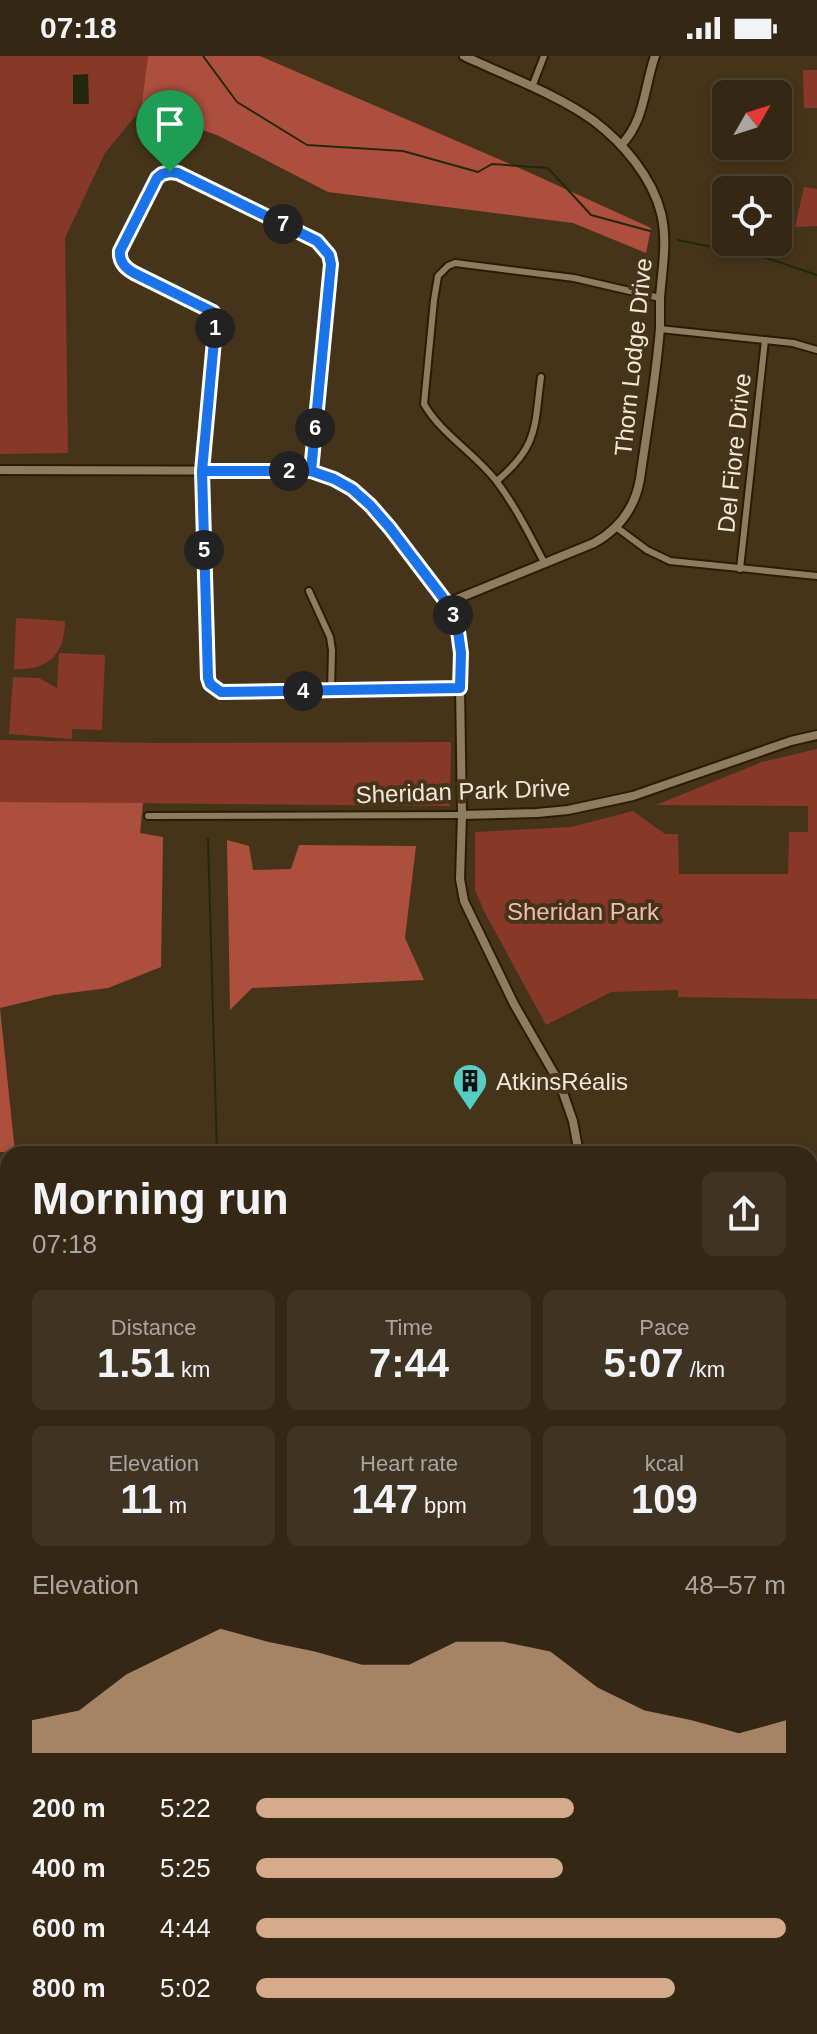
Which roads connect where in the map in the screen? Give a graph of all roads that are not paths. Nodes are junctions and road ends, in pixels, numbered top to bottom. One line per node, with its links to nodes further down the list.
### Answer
1 (464, 56): 4 (street, Thorn Lodge Drive)
2 (544, 56): 4 (street)
3 (655, 56): 5 (street)
4 (532, 87): 5 (street, Thorn Lodge Drive)
5 (621, 145): 6 (street, Thorn Lodge Drive)
6 (660, 298): 7 (street, Thorn Lodge Drive); 14 (street)
7 (660, 329): 8 (street); 15 (street, Thorn Lodge Drive)
8 (765, 340): 9 (street); 17 (street, Del Fiore Drive)
9 (817, 350)
10 (541, 377): 14 (street)
11 (0, 470): 12 (street)
12 (202, 471): 13 (street); 13 (street); 22 (street)
13 (311, 471): 20 (street)
14 (497, 481): 16 (street)
15 (616, 527): 16 (street, Thorn Lodge Drive); 17 (street)
16 (545, 564): 20 (street, Thorn Lodge Drive)
17 (740, 569): 18 (street)
18 (817, 576)
19 (309, 591): 22 (street)
20 (447, 603): 21 (street)
21 (460, 688): 22 (street); 24 (street)
22 (331, 690)
23 (817, 735): 24 (street, Sheridan Park Drive)
24 (462, 815): 25 (street, Sheridan Park Drive); 26 (street)
25 (148, 816)
26 (578, 1146)

